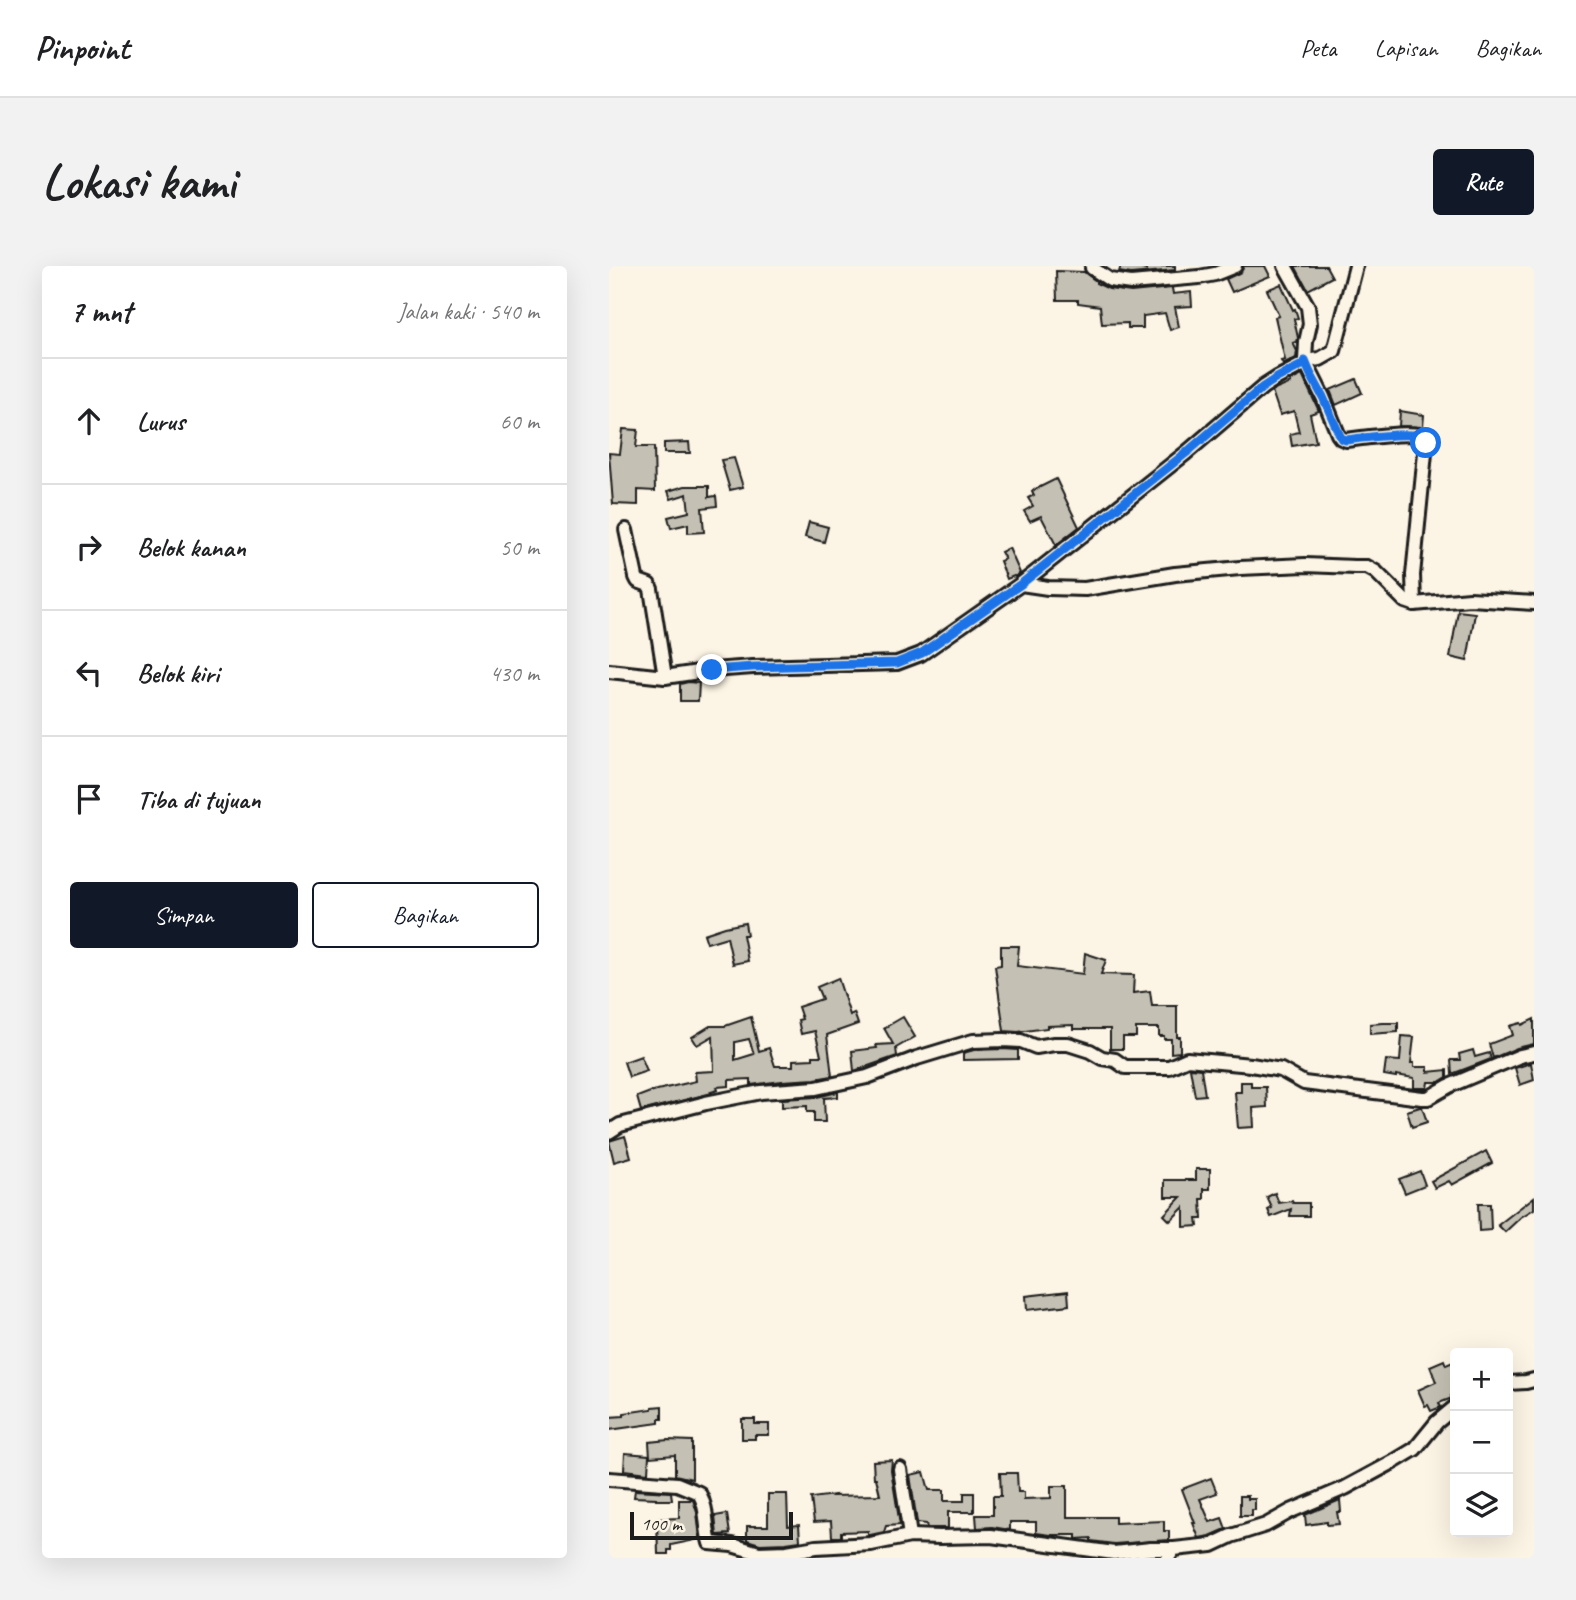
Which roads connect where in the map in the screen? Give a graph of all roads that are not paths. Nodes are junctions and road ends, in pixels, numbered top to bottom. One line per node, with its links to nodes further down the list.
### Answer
1 (1235, 266): 4 (street)
2 (1285, 266): 5 (street)
3 (1356, 266): 5 (street)
4 (1092, 268)
5 (1305, 361): 7 (street); 9 (street)
6 (626, 530): 11 (street)
7 (1021, 584): 9 (street); 11 (street)
8 (1534, 603): 9 (street)
9 (1414, 604)
10 (609, 671): 11 (street)
11 (665, 677)
12 (1534, 1053): 13 (street)
13 (609, 1132)
14 (1534, 1380): 15 (street)
15 (1513, 1383)
16 (1450, 1411): 20 (street)
17 (900, 1469): 19 (street)
18 (609, 1479): 19 (street)
19 (910, 1536): 20 (street)
20 (1171, 1553)

